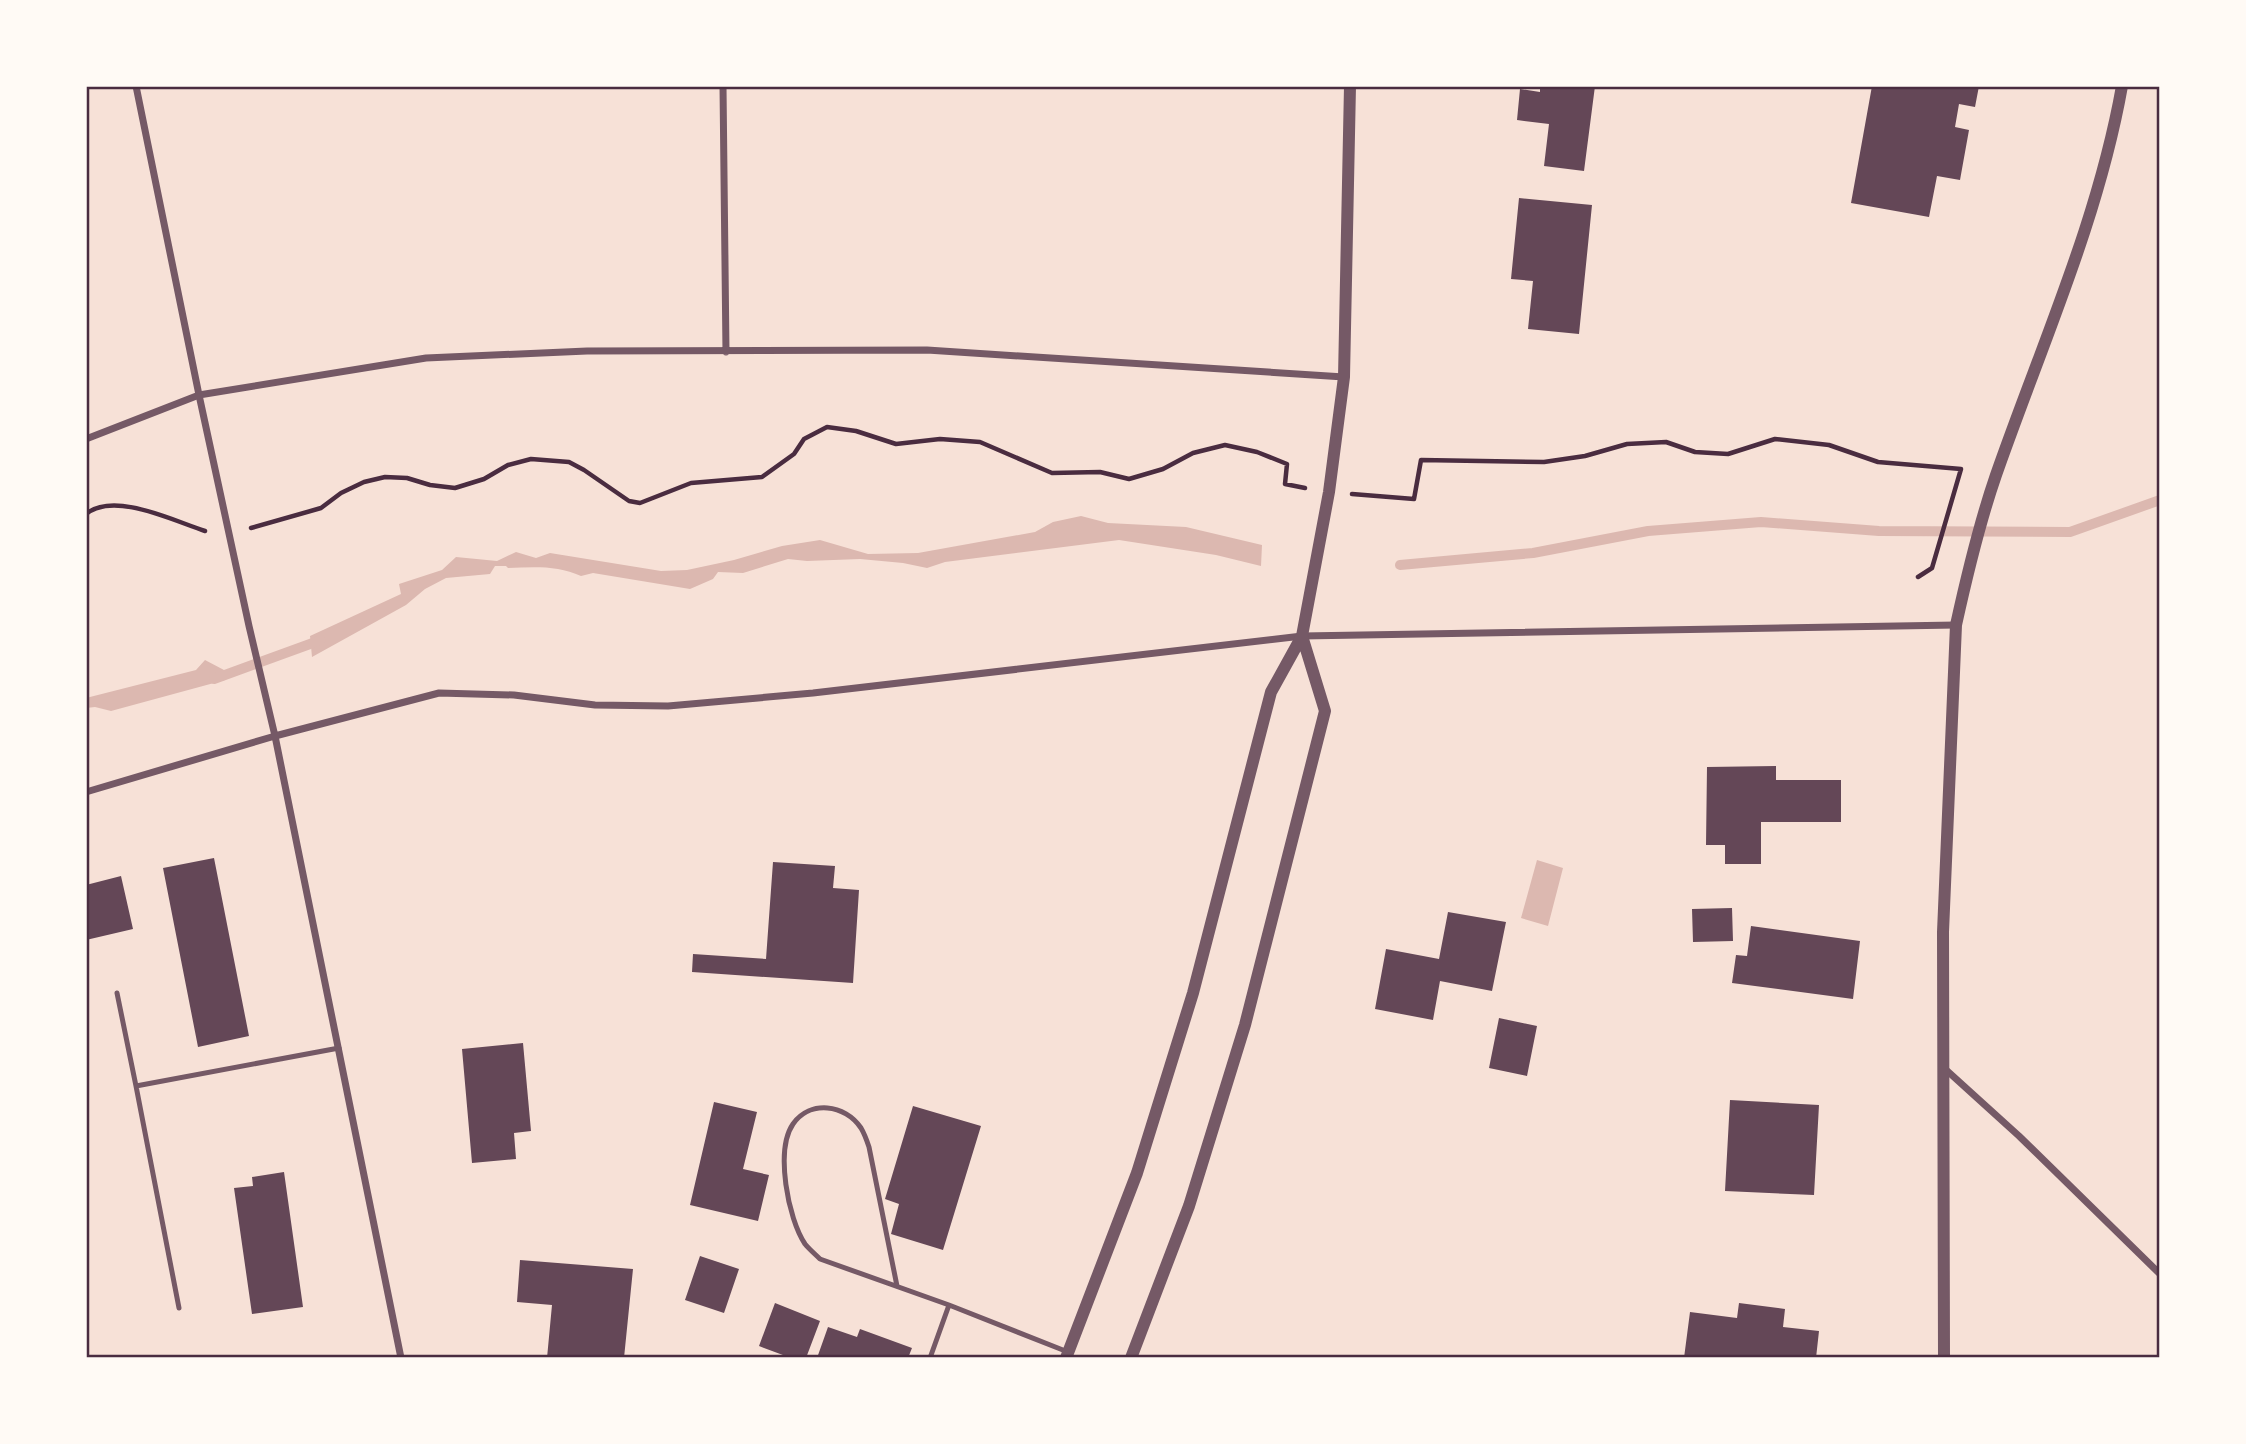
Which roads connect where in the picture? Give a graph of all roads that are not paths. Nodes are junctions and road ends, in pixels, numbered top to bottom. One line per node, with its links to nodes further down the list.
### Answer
1 (136, 86): 7 (street)
2 (723, 86): 5 (street)
3 (1350, 86): 6 (street)
4 (2122, 86): 9 (street)
5 (726, 352): 6 (street); 7 (street)
6 (1344, 377): 10 (street)
7 (199, 396): 8 (street); 11 (street)
8 (86, 439)
9 (1956, 625): 10 (street); 15 (street)
10 (1302, 636): 11 (street); 21 (street); 24 (street)
11 (275, 736): 12 (street); 14 (street)
12 (86, 792)
13 (117, 993): 16 (lane)
14 (339, 1048): 16 (lane); 22 (street)
15 (1943, 1067): 17 (street); 25 (street)
16 (136, 1086): 20 (lane)
17 (2160, 1274)
18 (897, 1286): 18 (lane); 19 (lane)
19 (949, 1305): 21 (lane); 23 (lane)
20 (178, 1308)
21 (1067, 1355)
22 (401, 1358)
23 (930, 1358)
24 (1131, 1358)
25 (1944, 1358)

